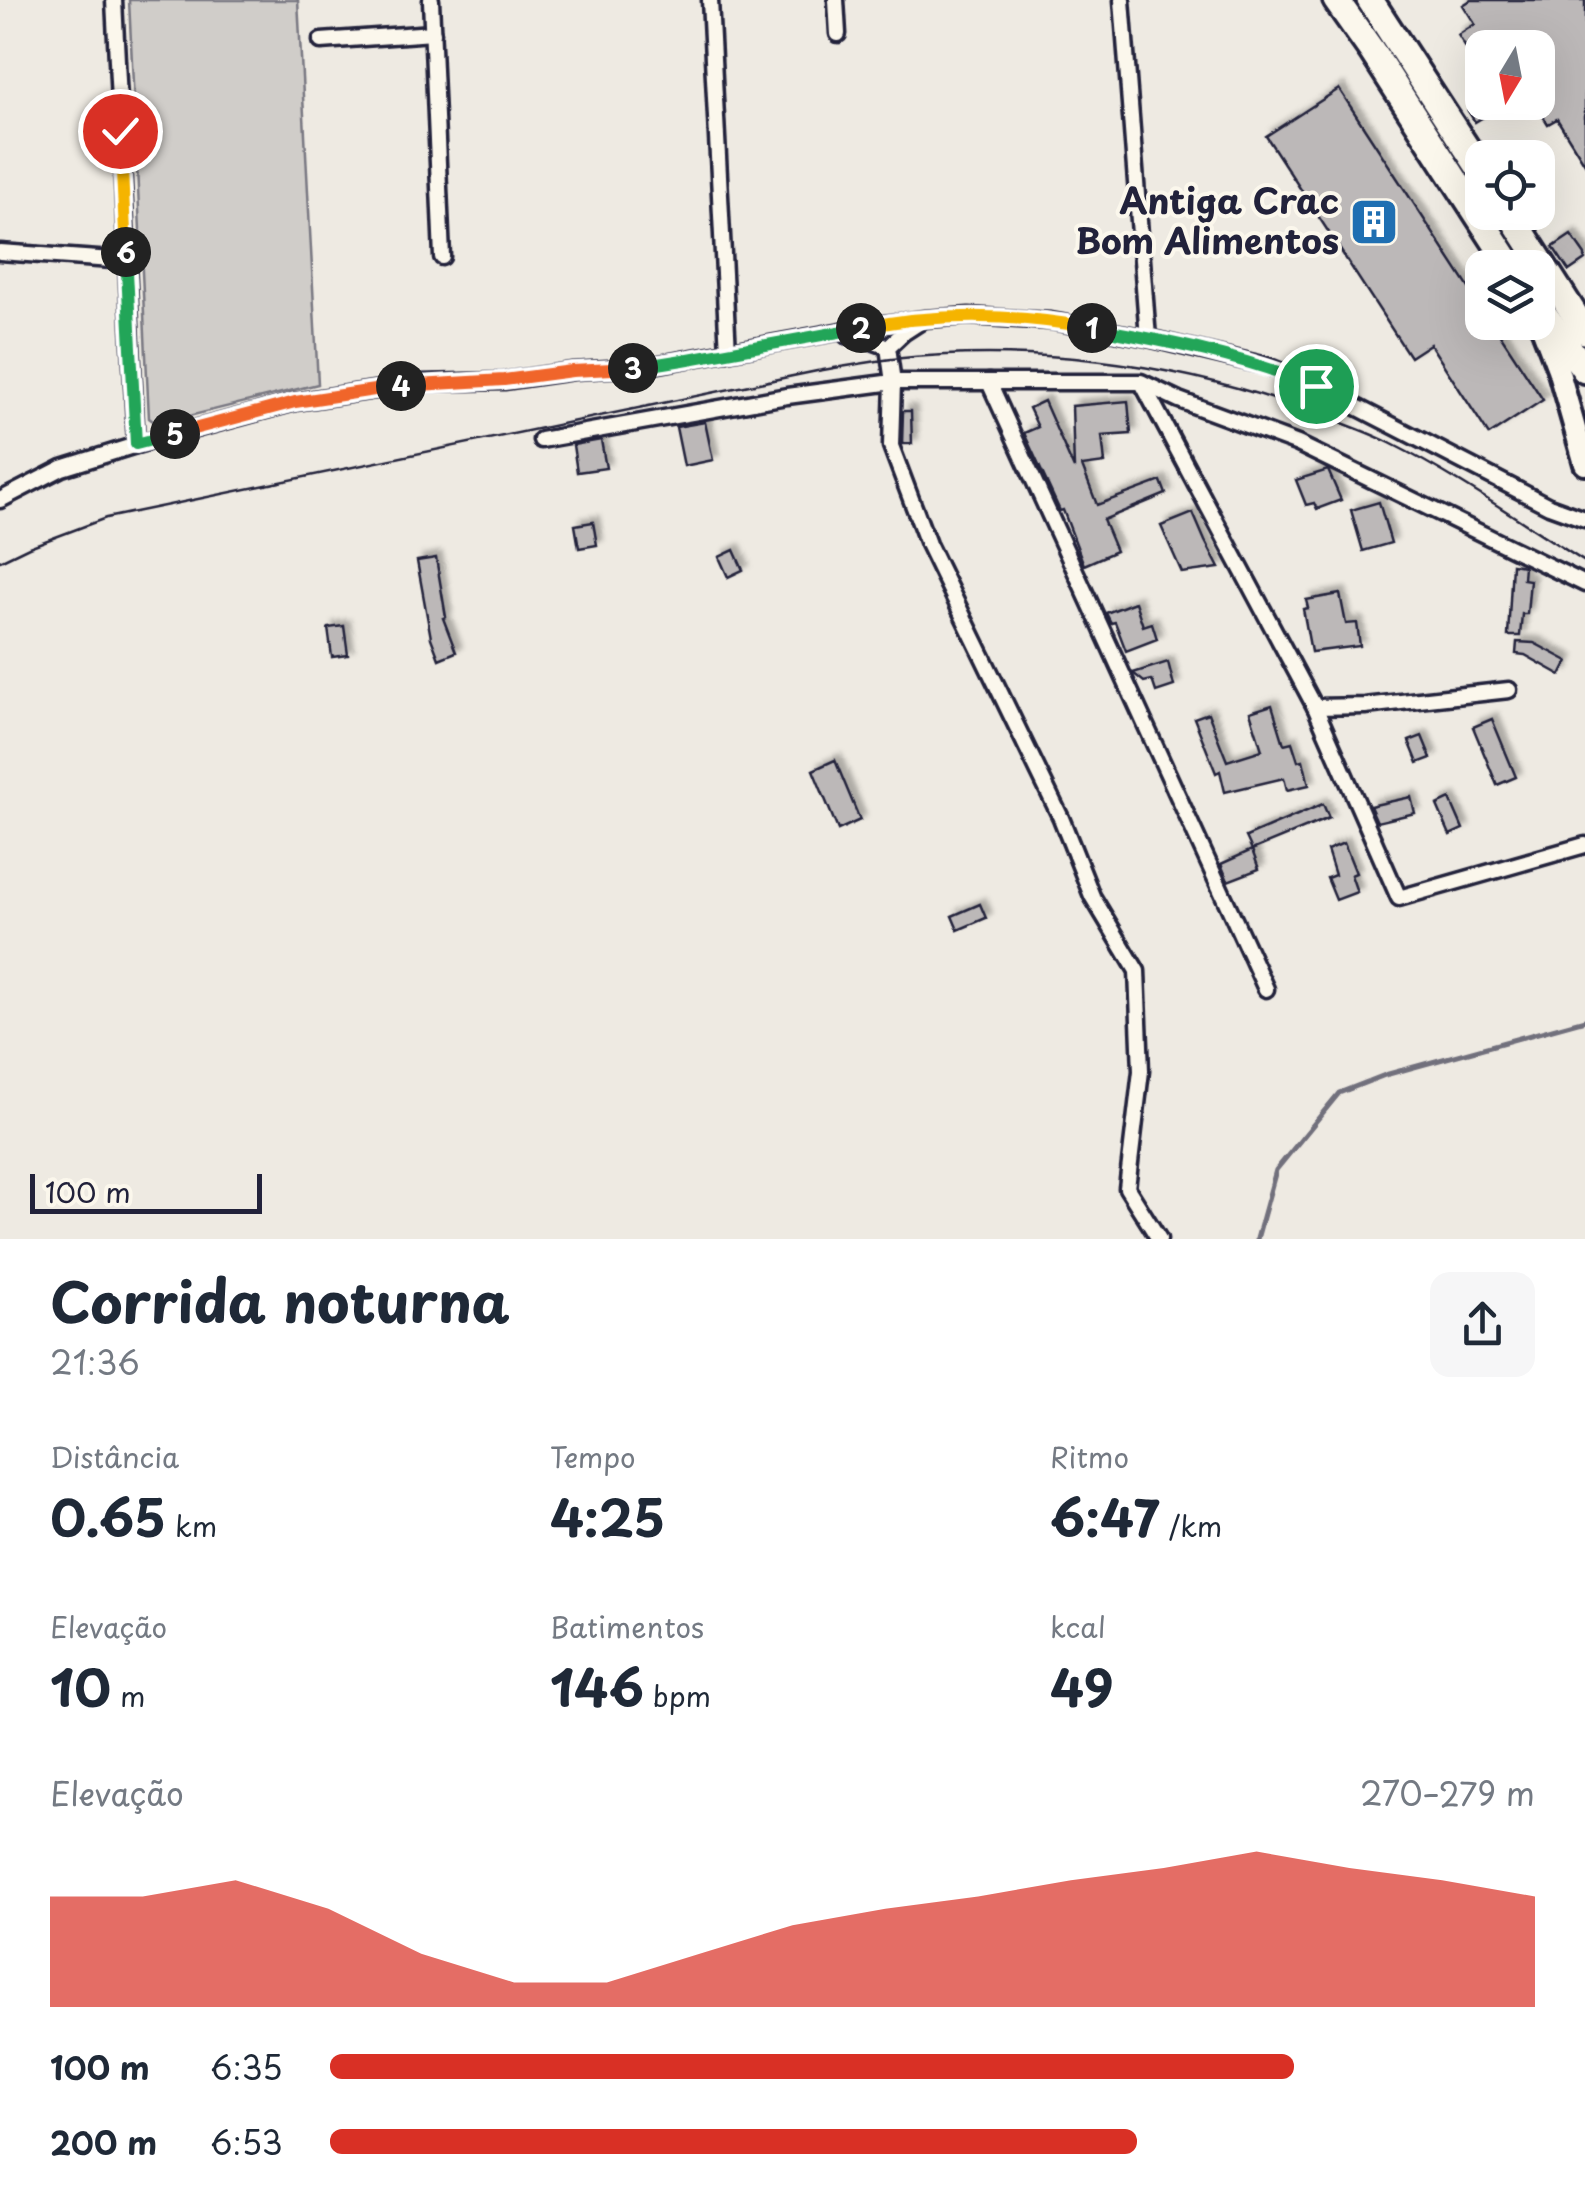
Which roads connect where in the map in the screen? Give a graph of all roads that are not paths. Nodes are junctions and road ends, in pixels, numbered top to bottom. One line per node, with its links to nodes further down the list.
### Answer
1 (114, 0): 16 (street)
2 (430, 0): 8 (street)
3 (710, 0): 24 (street)
4 (836, 0): 9 (street)
5 (1122, 0): 21 (street)
6 (1336, 0): 13 (highway)
7 (1370, 0): 11 (highway)
8 (432, 32): 10 (street); 15 (street)
9 (838, 34)
10 (320, 41)
11 (1465, 146)
12 (1520, 230): 19 (highway)
13 (1500, 250)
14 (0, 252): 16 (street)
15 (442, 258)
16 (126, 262): 30 (street)
17 (925, 318): 20 (street); 21 (street); 23 (street)
18 (1555, 329): 25 (highway)
19 (1585, 331)
20 (836, 333): 23 (street); 24 (street)
21 (1148, 338): 33 (street)
22 (1547, 340): 31 (main road)
23 (888, 347): 26 (street)
24 (728, 352): 30 (street)
25 (1585, 370)
26 (893, 382): 27 (street); 29 (street); 39 (street)
27 (989, 382): 28 (street); 38 (street)
28 (1141, 382): 34 (street); 36 (street)
29 (540, 440)
30 (136, 444): 32 (street)
31 (1585, 464)
32 (0, 500)
33 (1585, 519)
34 (1585, 584)
35 (1509, 690): 36 (street)
36 (1315, 707): 37 (street)
37 (1585, 845)
38 (1266, 989)
39 (1159, 1239)

